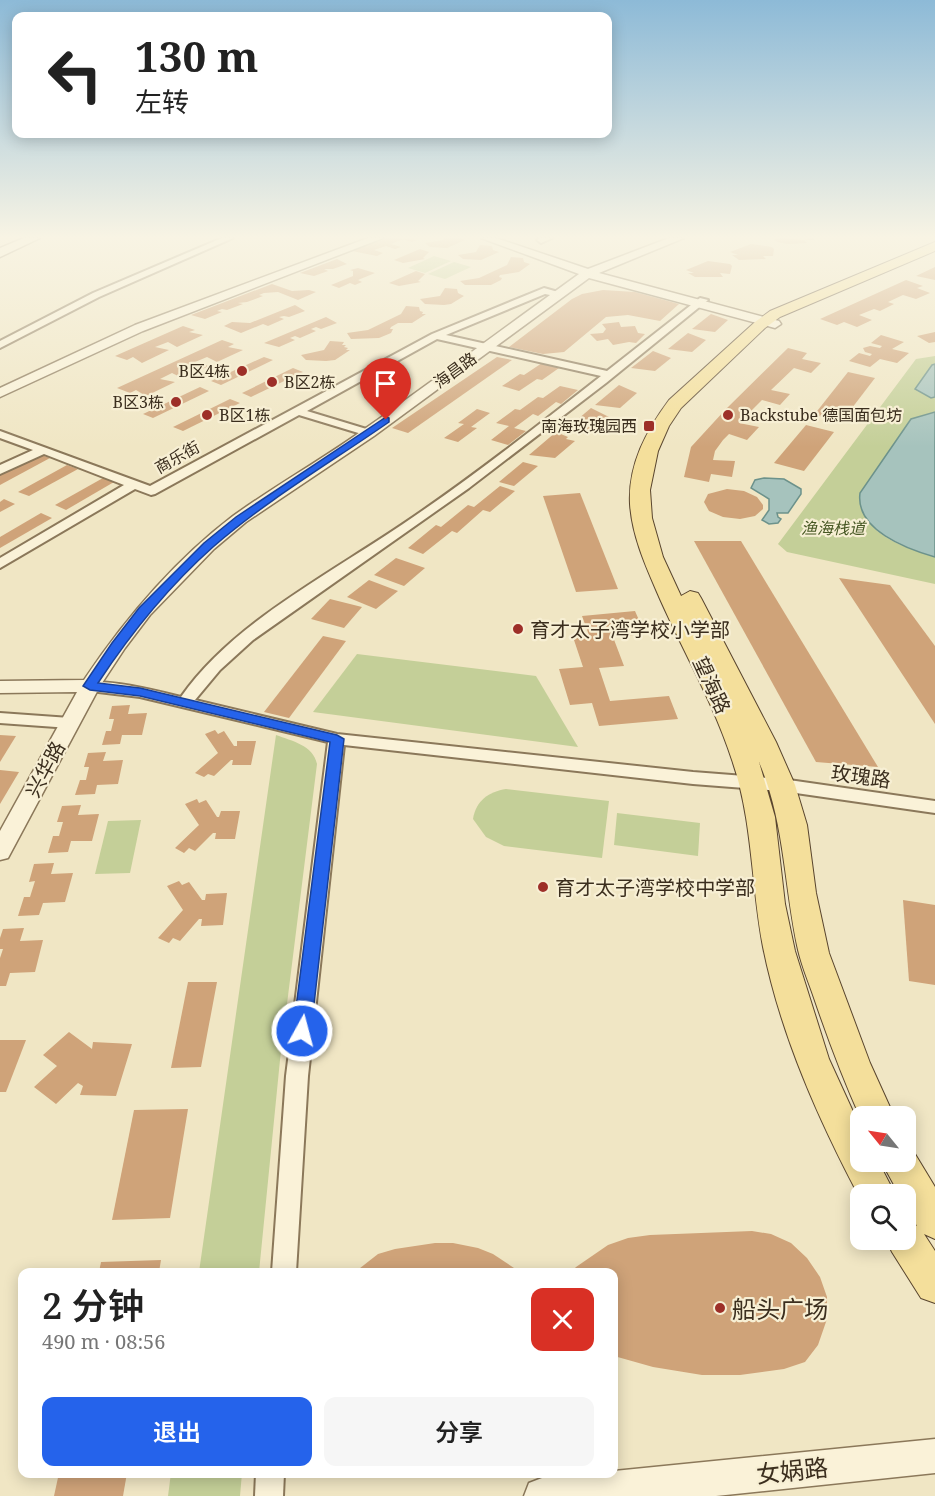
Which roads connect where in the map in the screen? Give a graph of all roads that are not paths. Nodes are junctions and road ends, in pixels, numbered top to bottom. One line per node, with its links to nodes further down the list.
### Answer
1 (71, 308): 11 (street)
2 (193, 308): 14 (street)
3 (504, 308): 10 (street, 商乐街)
4 (541, 308): 12 (street, 海昌路)
5 (693, 308): 13 (street)
6 (722, 308): 9 (street)
7 (791, 308): 9 (main road, 望海路)
8 (803, 308): 9 (main road, 望海路)
9 (772, 321): 28 (main road, 望海路); 29 (main road, 望海路)
10 (436, 336): 12 (street); 15 (street, 商乐街)
11 (0, 345)
12 (487, 347): 13 (street); 16 (street, 海昌路)
13 (609, 375): 24 (street)
14 (0, 393)
15 (297, 411): 16 (street); 20 (street, 商乐街)
16 (369, 433): 22 (street, 海昌路)
17 (0, 434): 18 (street)
18 (44, 450): 19 (street); 20 (street)
19 (0, 470)
20 (134, 484): 21 (street, 商乐街)
21 (0, 564)
22 (90, 686): 23 (street); 24 (street, 玫瑰路); 26 (street, 兴华路)
23 (0, 687)
24 (186, 702): 27 (street, 玫瑰路)
25 (0, 718): 26 (street)
26 (70, 723): 31 (street, 兴华路)
27 (337, 739): 28 (street, 玫瑰路); 37 (street)
28 (753, 783): 29 (street, 玫瑰路); 34 (main road, 望海路)
29 (782, 785): 30 (street, 玫瑰路); 32 (main road, 望海路)
30 (935, 807)
31 (0, 852)
32 (872, 1106)
33 (906, 1172): 35 (main road)
34 (872, 1184)
35 (935, 1221)
36 (912, 1250): 38 (main road)
37 (284, 1268)
38 (935, 1284)
39 (935, 1456): 42 (street, 女娲路)
40 (270, 1478): 41 (street)
41 (269, 1496)
42 (542, 1496)

